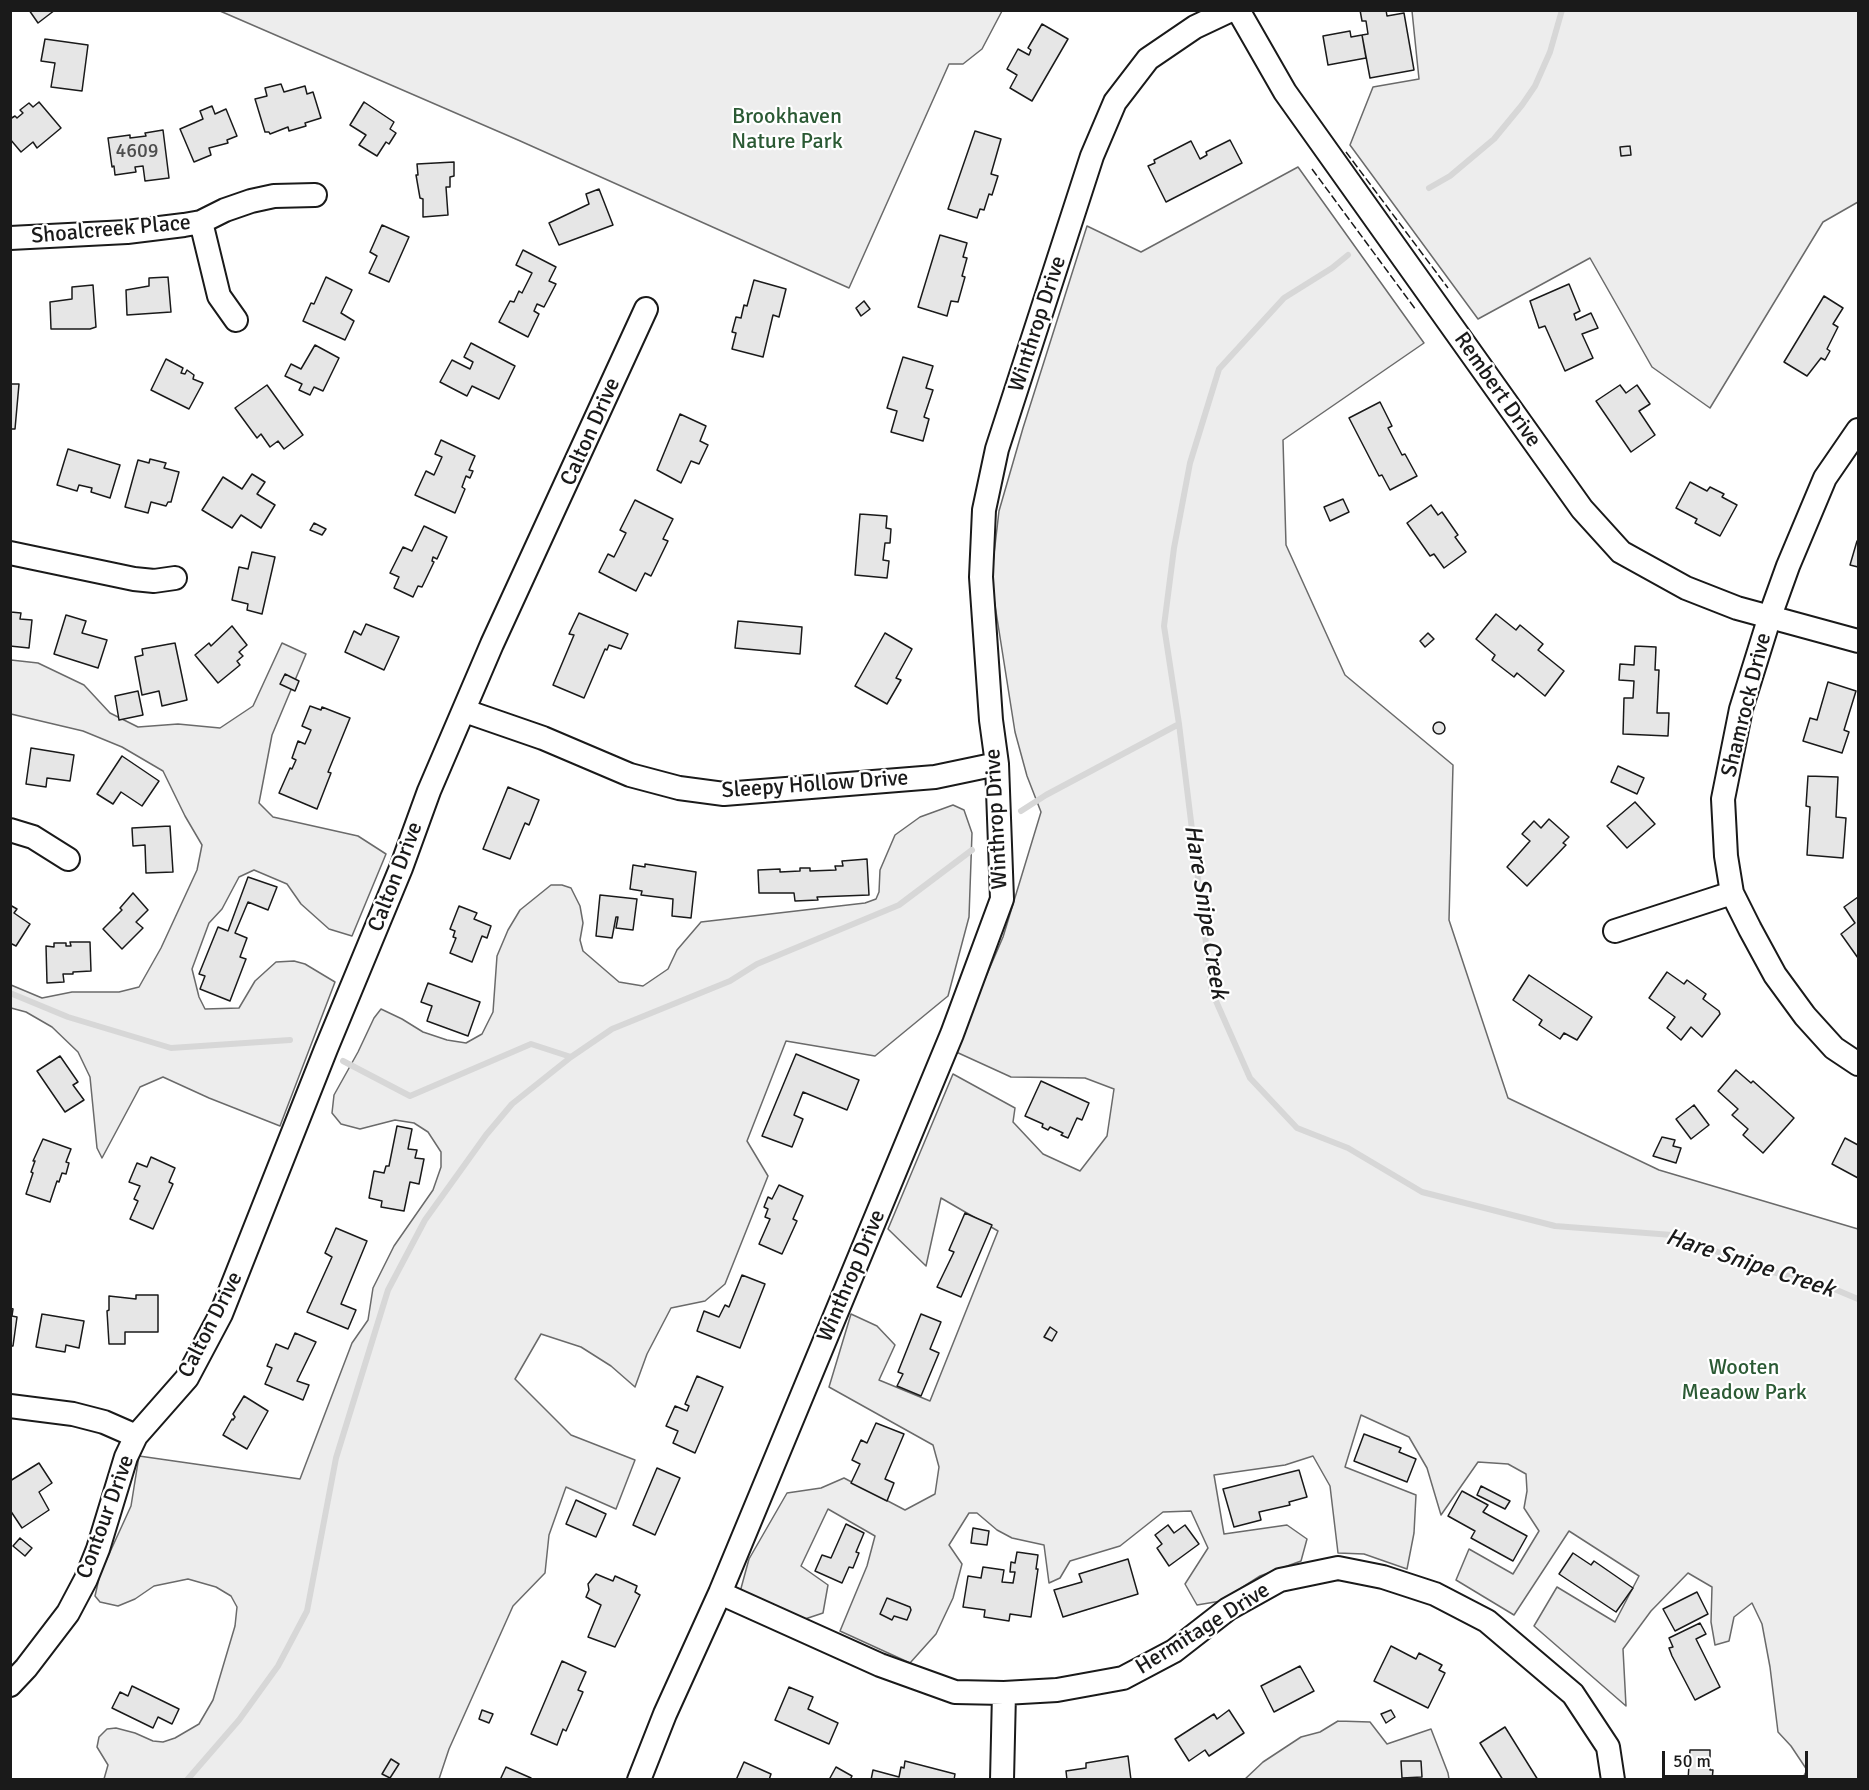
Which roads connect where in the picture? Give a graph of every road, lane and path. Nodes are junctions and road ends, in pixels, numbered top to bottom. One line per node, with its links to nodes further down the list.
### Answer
1 (1231, 10): 14 (street, Winthrop Drive)
2 (1238, 10): 11 (street, Rembert Drive)
3 (315, 195): 4 (street, Shoalcreek Place)
4 (201, 222): 5 (street, Shoalcreek Place); 7 (street)
5 (10, 238)
6 (646, 309): 13 (street, Calton Drive)
7 (236, 320)
8 (1858, 430): 11 (street, Shamrock Drive)
9 (10, 554): 10 (street)
10 (175, 578)
11 (1770, 616): 12 (street, Rembert Drive); 17 (street, Shamrock Drive)
12 (1858, 641)
13 (465, 711): 14 (street, Sleepy Hollow Drive); 21 (street, Calton Drive)
14 (998, 764): 22 (street, Winthrop Drive)
15 (10, 830): 16 (street)
16 (68, 859)
17 (1732, 893): 18 (street); 19 (street, Shamrock Drive)
18 (1615, 931)
19 (1858, 1064)
20 (10, 1406): 21 (street)
21 (136, 1436): 23 (street, Contour Drive)
22 (720, 1593): 24 (street, Hermitage Drive); 25 (street, Winthrop Drive)
23 (10, 1685)
24 (1004, 1693): 26 (street); 27 (street, Hermitage Drive)
25 (639, 1779)
26 (1002, 1779)
27 (1613, 1779)

